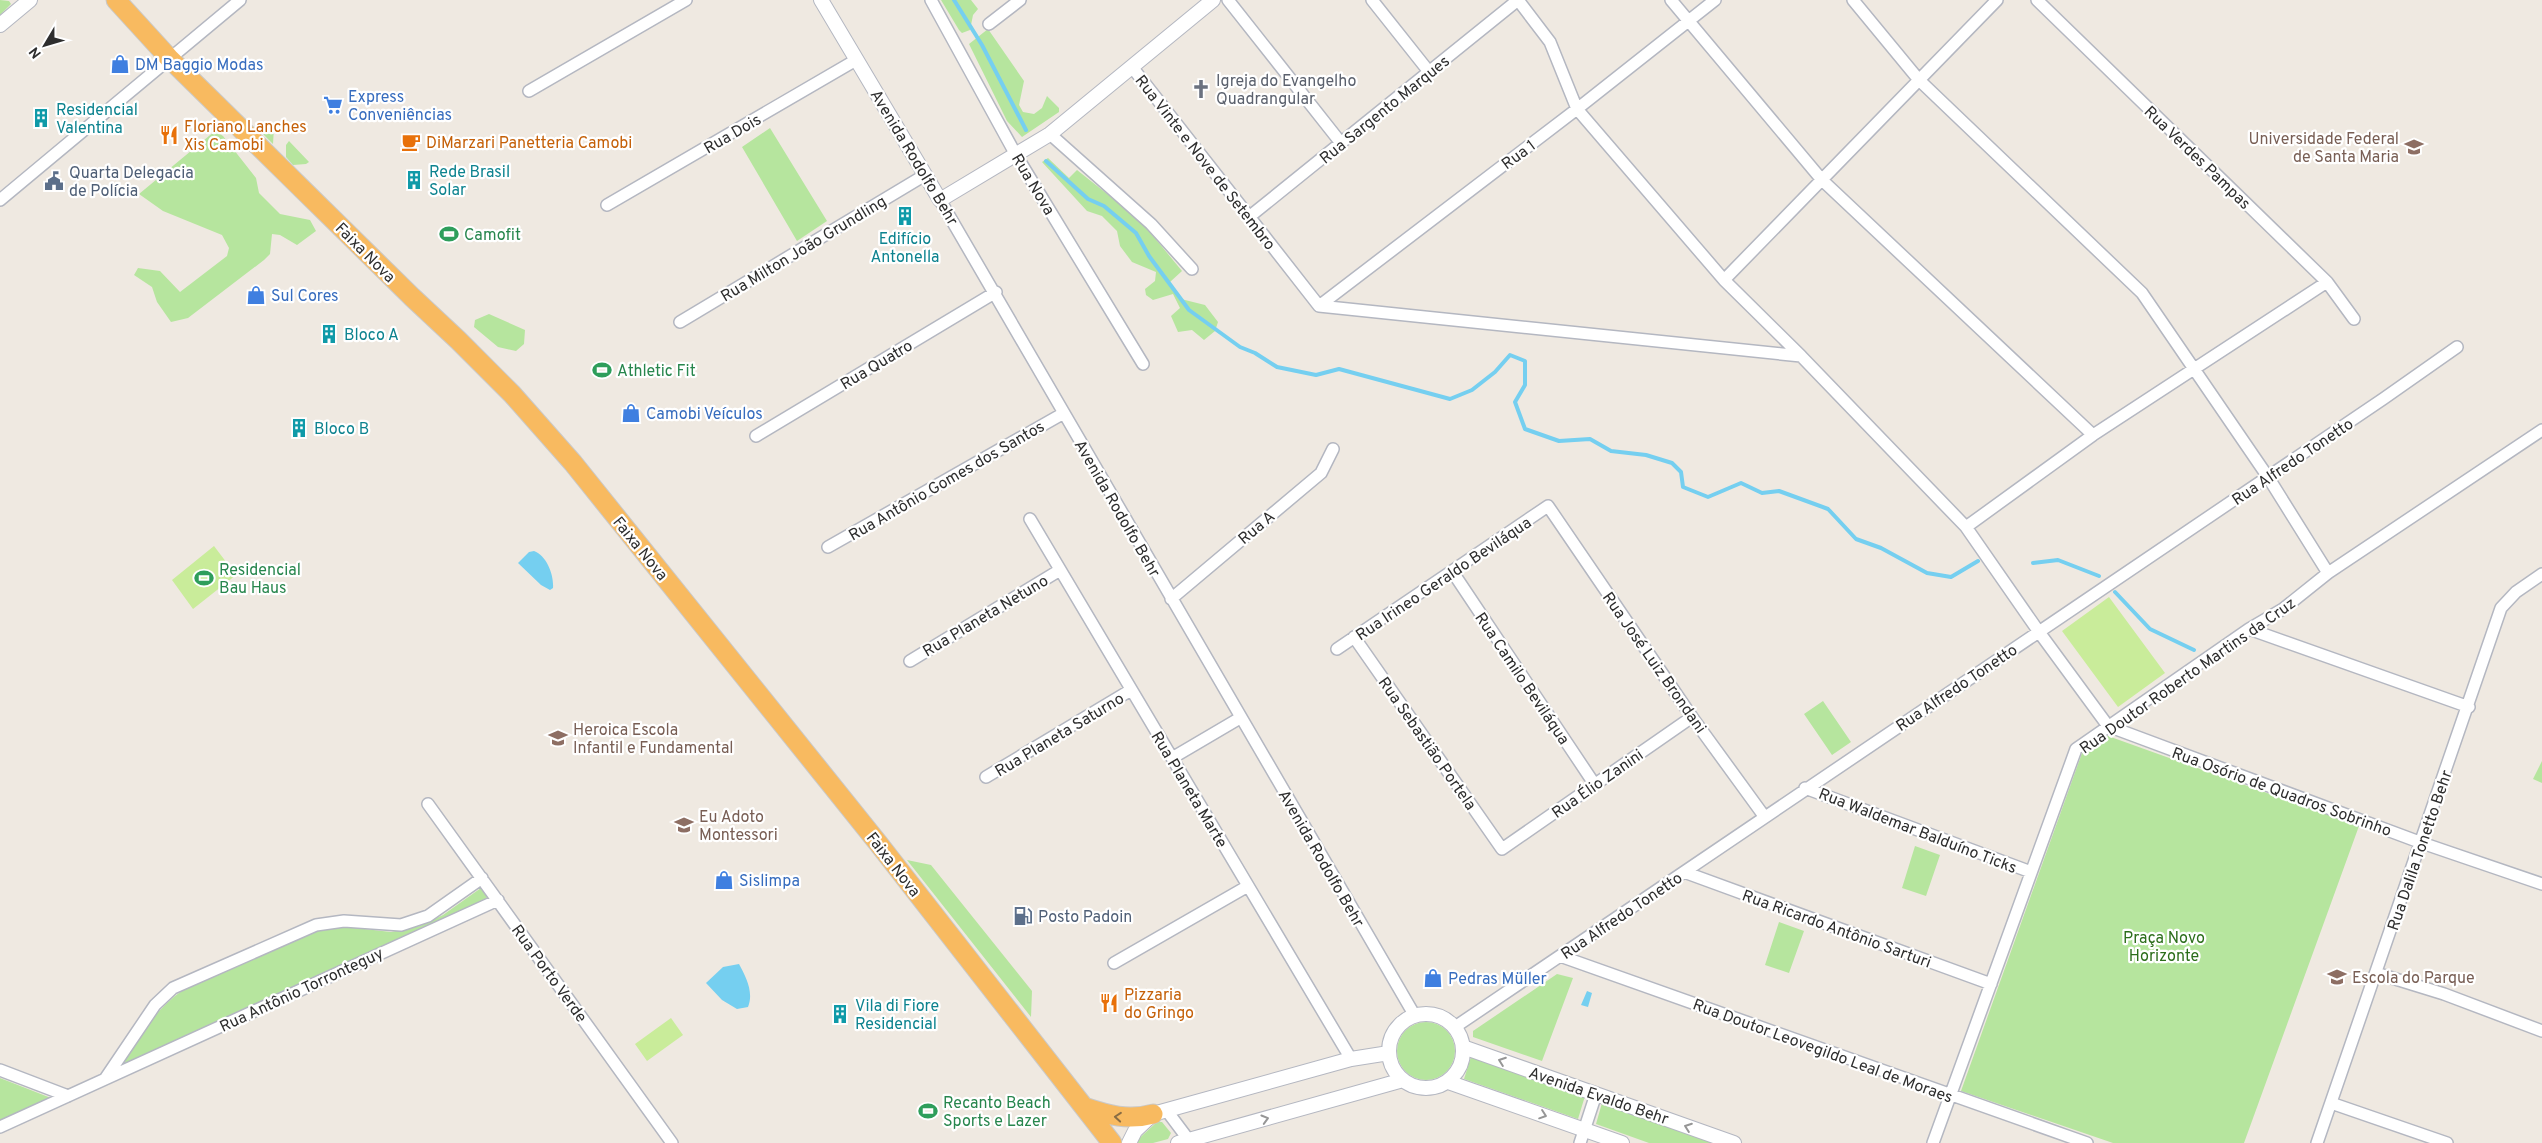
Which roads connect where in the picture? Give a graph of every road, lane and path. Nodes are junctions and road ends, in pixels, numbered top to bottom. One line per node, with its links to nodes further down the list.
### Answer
1 (30, 0): 19 (street)
2 (116, 0): 20 (highway, Faixa Nova)
3 (240, 0): 20 (street)
4 (686, 0): 25 (street)
5 (821, 0): 21 (street, Avenida Rodolfo Behr)
6 (931, 0): 29 (street, Rua Nova)
7 (1020, 0): 18 (street)
8 (1213, 0): 22 (street)
9 (1228, 0): 28 (street)
10 (1372, 0): 23 (street)
11 (1518, 0): 23 (street, Rua Sargento Marques); 26 (street)
12 (1671, 0): 17 (street)
13 (1715, 0): 17 (street, Rua 1)
14 (1853, 0): 24 (street)
15 (1997, 0): 24 (street)
16 (2037, 0): 38 (street, Rua Verdes Pampas)
17 (1688, 21): 26 (street, Rua 1); 31 (street)
18 (989, 24)
19 (0, 25)
20 (169, 58): 32 (street); 104 (highway, Faixa Nova)
21 (856, 60): 30 (street, Avenida Rodolfo Behr); 34 (street, Rua Dois)
22 (1132, 67): 27 (street); 35 (street, Rua Vinte e Nove de Setembro)
23 (1430, 72): 28 (street, Rua Sargento Marques)
24 (1919, 80): 31 (street); 46 (street)
25 (529, 91)
26 (1577, 109): 37 (street); 40 (street, Rua 1)
27 (1050, 134): 29 (street); 36 (street)
28 (1341, 143): 35 (street, Rua Sargento Marques)
29 (1016, 155): 33 (street); 45 (street, Rua Nova)
30 (926, 175): 33 (street, Avenida Rodolfo Behr); 42 (street, Rua Milton João Grundling)
31 (1822, 180): 37 (street); 49 (street)
32 (0, 200)
33 (940, 200): 39 (street, Avenida Rodolfo Behr)
34 (607, 205)
35 (1249, 217): 40 (street, Rua Vinte e Nove de Setembro)
36 (1192, 269)
37 (1724, 280): 44 (street)
38 (2327, 282): 41 (street, Rua Verdes Pampas); 46 (street)
39 (996, 292): 47 (street, Avenida Rodolfo Behr); 50 (street, Rua Quatro)
40 (1319, 306): 44 (street)
41 (2354, 319)
42 (680, 322)
43 (2457, 347): 52 (street, Rua Alfredo Tonetto)
44 (1801, 356): 55 (street)
45 (1143, 364)
46 (2194, 368): 49 (street); 52 (street)
47 (1064, 413): 56 (street, Rua Antônio Gomes dos Santos); 61 (street, Avenida Rodolfo Behr)
48 (2542, 430): 59 (street, Rua Doutor Roberto Martins da Cruz)
49 (2093, 435): 55 (street)
50 (756, 436)
51 (1333, 449): 61 (street, Rua A)
52 (2268, 477): 59 (street); 63 (street, Rua Alfredo Tonetto)
53 (1548, 506): 58 (street, Rua Irineo Geraldo Beviláqua); 69 (street, Rua José Luiz Brondani)
54 (1030, 519): 57 (street, Rua Planeta Marte)
55 (1966, 527): 63 (street)
56 (828, 547)
57 (1060, 570): 66 (street, Rua Planeta Netuno); 67 (street, Rua Planeta Marte)
58 (1452, 571): 64 (street, Rua Irineo Geraldo Beviláqua); 74 (street, Rua Camilo Beviláqua)
59 (2328, 572): 62 (street, Rua Doutor Roberto Martins da Cruz)
60 (2542, 574): 68 (street, Rua Dalila Tonetto Behr)
61 (1171, 599): 70 (street, Avenida Rodolfo Behr)
62 (2248, 629): 68 (street); 71 (street, Rua Doutor Roberto Martins da Cruz)
63 (2039, 632): 71 (street); 75 (street, Rua Alfredo Tonetto)
64 (1354, 638): 65 (street, Rua Irineo Geraldo Beviláqua); 79 (street, Rua Sebastião Portela)
65 (1337, 649)
66 (910, 661)
67 (1131, 690): 72 (street, Rua Planeta Marte); 73 (street, Rua Planeta Saturno)
68 (2469, 707): 78 (street, Rua Dalila Tonetto Behr)
69 (1692, 717): 74 (street, Rua Élio Zanini); 77 (street, Rua José Luiz Brondani)
70 (1240, 718): 72 (street); 90 (street, Avenida Rodolfo Behr)
71 (2108, 726): 78 (street, Rua Osório de Quadros Sobrinho); 81 (street, Rua Doutor Roberto Martins da Cruz)
72 (1172, 758): 84 (street, Rua Planeta Marte)
73 (986, 777)
74 (1595, 785): 79 (street, Rua Élio Zanini)
75 (1805, 788): 77 (street, Rua Alfredo Tonetto); 81 (street, Rua Waldemar Balduíno Ticks)
76 (428, 804): 82 (street, Rua Porto Verde)
77 (1764, 816): 80 (street, Rua Alfredo Tonetto)
78 (2422, 844): 83 (street, Rua Osório de Quadros Sobrinho); 88 (street, Rua Dalila Tonetto Behr)
79 (1502, 849)
80 (1684, 872): 86 (street, Rua Alfredo Tonetto); 89 (street, Rua Ricardo Antônio Sarturi)
81 (2031, 872): 89 (street, Rua Doutor Roberto Martins da Cruz)
82 (482, 878): 85 (street, Rua Porto Verde); 97 (street, Rua Antônio Torronteguy)
83 (2542, 884)
84 (1248, 886): 87 (street); 95 (street, Rua Planeta Marte)
85 (498, 900): 97 (street, Rua Antônio Torronteguy); 109 (street, Rua Porto Verde)
86 (1560, 956): 91 (street, Rua Alfredo Tonetto); 102 (street, Rua Doutor Leovegildo Leal de Moraes)
87 (1114, 963)
88 (2376, 973): 92 (street); 103 (street, Rua Dalila Tonetto Behr)
89 (1991, 984): 102 (street, Rua Doutor Roberto Martins da Cruz)
90 (1415, 1016): 91 (street); 94 (street)
91 (1455, 1027): 93 (street)
92 (2542, 1031)
93 (1463, 1047): 99 (street); 100 (street, Avenida Evaldo Behr, one-way to 93)
94 (1389, 1052): 95 (street); 98 (street)
95 (1351, 1059): 105 (street)
96 (0, 1070): 101 (street)
97 (105, 1079): 101 (street, Rua Antônio Torronteguy)
98 (1403, 1080): 99 (street); 108 (street, one-way to 98)
99 (1448, 1082): 107 (street, one-way to 107)
100 (1596, 1094): 107 (street); 113 (street, Avenida Evaldo Behr, one-way to 100)
101 (68, 1096): 106 (street, Rua Antônio Torronteguy)
102 (1950, 1096): 114 (street, Rua Doutor Roberto Martins da Cruz); 115 (street, Rua Doutor Leovegildo Leal de Moraes)
103 (2331, 1103): 116 (street, Rua Dalila Tonetto Behr); 117 (street)
104 (1084, 1106): 105 (highway, one-way to 104); 110 (highway, Faixa Nova)
105 (1160, 1113): 108 (street); 111 (street)
106 (0, 1127)
107 (1582, 1136): 112 (street)
108 (1186, 1142)
109 (672, 1143)
110 (1112, 1143)
111 (1129, 1143)
112 (1622, 1143)
113 (1734, 1143)
114 (1934, 1143)
115 (2087, 1143)
116 (2317, 1143)
117 (2447, 1143)

